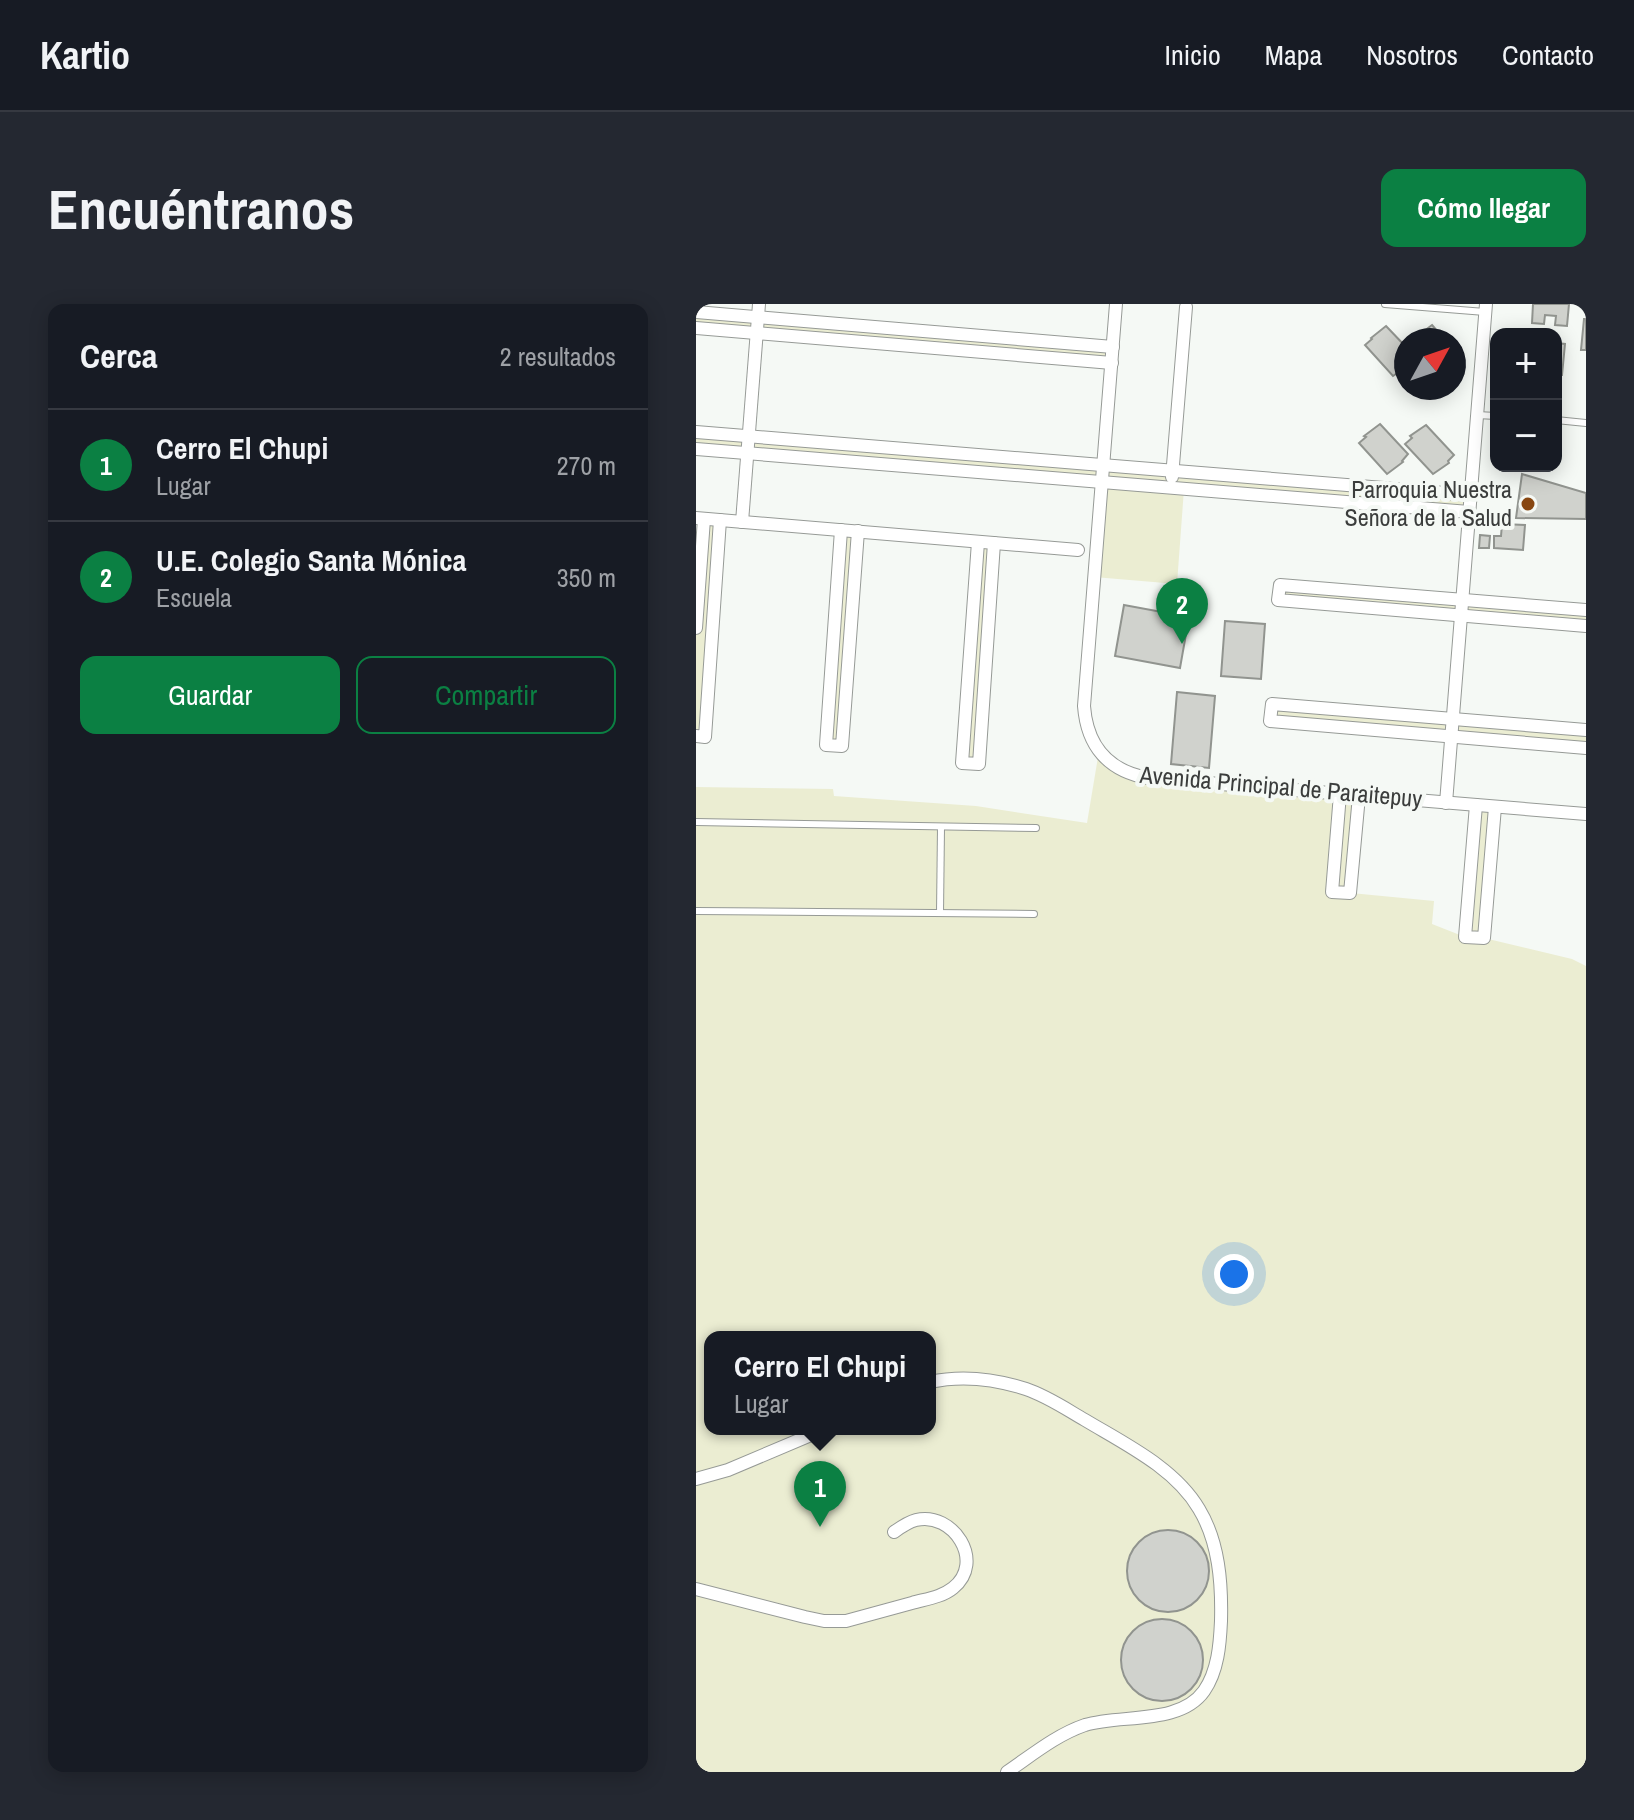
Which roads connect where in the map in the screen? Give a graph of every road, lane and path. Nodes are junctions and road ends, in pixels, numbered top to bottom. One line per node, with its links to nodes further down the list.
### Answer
1 (1116, 304): 11 (street, Avenida Principal de Paraitepuy)
2 (1385, 304): 3 (lane)
3 (1407, 305): 5 (lane)
4 (1186, 307): 25 (street)
5 (1485, 308): 14 (street)
6 (758, 311): 7 (street); 9 (street); 10 (street)
7 (696, 312)
8 (696, 328): 9 (street)
9 (757, 333): 12 (street); 19 (street)
10 (942, 333): 11 (street); 12 (street)
11 (1113, 347): 13 (street, Avenida Principal de Paraitepuy)
12 (941, 349): 13 (street)
13 (1112, 363): 23 (street, Avenida Principal de Paraitepuy)
14 (1477, 415): 15 (lane); 29 (street)
15 (1490, 416)
16 (1562, 421): 17 (lane)
17 (1586, 423)
18 (696, 432): 19 (street)
19 (749, 437): 21 (street); 22 (street)
20 (696, 449): 22 (street)
21 (924, 451): 23 (street); 24 (street)
22 (747, 453): 24 (street); 34 (street)
23 (1103, 466): 25 (street); 27 (street, Avenida Principal de Paraitepuy)
24 (923, 467): 27 (street)
25 (1173, 471): 26 (street); 28 (street)
26 (1288, 481): 29 (street); 30 (street)
27 (1102, 482): 28 (street); 50 (street, Avenida Principal de Paraitepuy)
28 (1171, 488): 30 (street)
29 (1470, 495): 31 (street)
30 (1288, 497): 31 (street)
31 (1469, 512): 40 (street)
32 (700, 518): 33 (street); 44 (street)
33 (720, 520): 34 (street); 47 (street)
34 (742, 522): 35 (street)
35 (841, 530): 36 (street); 36 (street)
36 (858, 531): 37 (street)
37 (978, 542): 38 (street); 38 (street)
38 (994, 543): 39 (street)
39 (1078, 550)
40 (1462, 600): 41 (street); 42 (street); 42 (street)
41 (1586, 610)
42 (1461, 616): 43 (street); 45 (street)
43 (1586, 626)
44 (696, 628)
45 (1452, 720): 46 (street); 48 (street); 48 (street)
46 (1586, 730)
47 (696, 736)
48 (1451, 736): 49 (street); 52 (street)
49 (1586, 748)
50 (1340, 794): 51 (street, Avenida Principal de Paraitepuy); 51 (street)
51 (1359, 796): 52 (street, Avenida Principal de Paraitepuy)
52 (1446, 803): 53 (street, Avenida Principal de Paraitepuy)
53 (1476, 805): 54 (street, Avenida Principal de Paraitepuy); 54 (street)
54 (1495, 807): 55 (street, Avenida Principal de Paraitepuy)
55 (1586, 814)
56 (696, 822): 57 (lane)
57 (941, 827): 58 (lane); 60 (lane)
58 (1036, 828)
59 (696, 911): 60 (lane)
60 (940, 913): 61 (lane)
61 (1034, 914)
62 (936, 1381): 67 (street)
63 (811, 1435): 64 (street)
64 (696, 1479)
65 (894, 1532): 66 (street)
66 (696, 1589)
67 (1007, 1772)

